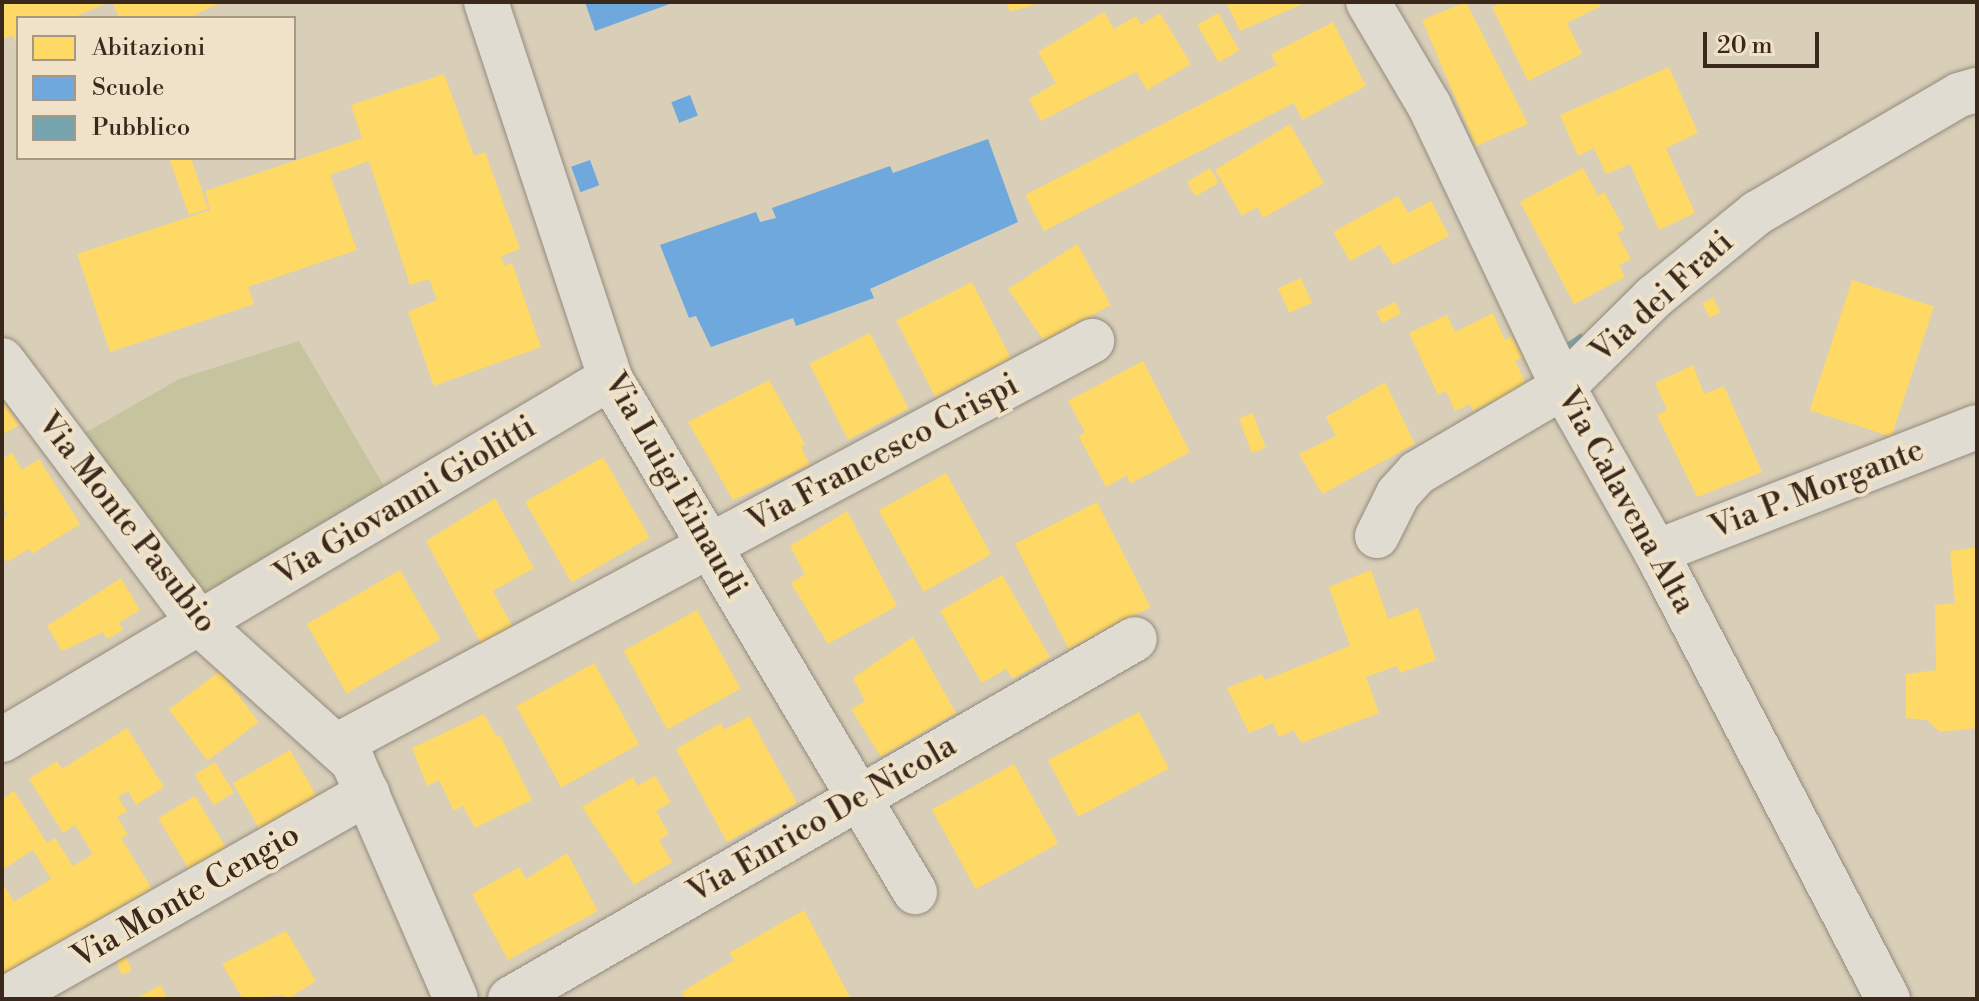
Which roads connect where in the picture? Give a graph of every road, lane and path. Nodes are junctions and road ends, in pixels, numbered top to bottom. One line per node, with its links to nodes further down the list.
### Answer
1 (486, 2): 6 (street, Via Luigi Einaudi)
2 (1368, 2): 7 (street, Via Calavena Alta)
3 (1977, 90): 7 (street, Via dei Frati)
4 (1092, 341): 10 (street, Via Francesco Crispi)
5 (2, 360): 12 (street, Via Monte Pasubio)
6 (610, 378): 10 (street, Via Luigi Einaudi); 12 (street, Via Giovanni Giolitti)
7 (1563, 387): 9 (street, Via dei Frati); 11 (street, Via Calavena Alta)
8 (1977, 427): 11 (street, Via P. Morgante)
9 (1377, 536)
10 (709, 546): 15 (street, Via Francesco Crispi); 17 (street, Via Luigi Einaudi)
11 (1656, 552): 22 (street, Via Calavena Alta)
12 (200, 624): 14 (street, Via Giovanni Giolitti); 15 (street, Via Monte Pasubio)
13 (1135, 639): 17 (street, Via Enrico De Nicola)
14 (2, 740)
15 (336, 746): 16 (street, Via Monte Pasubio)
16 (367, 793): 19 (street, Via Monte Cengio); 20 (street, Via Monte Pasubio)
17 (859, 798): 18 (street, Via Luigi Einaudi); 21 (street, Via Enrico De Nicola)
18 (915, 892)
19 (5, 999)
20 (456, 999)
21 (510, 999)
22 (1888, 999)

